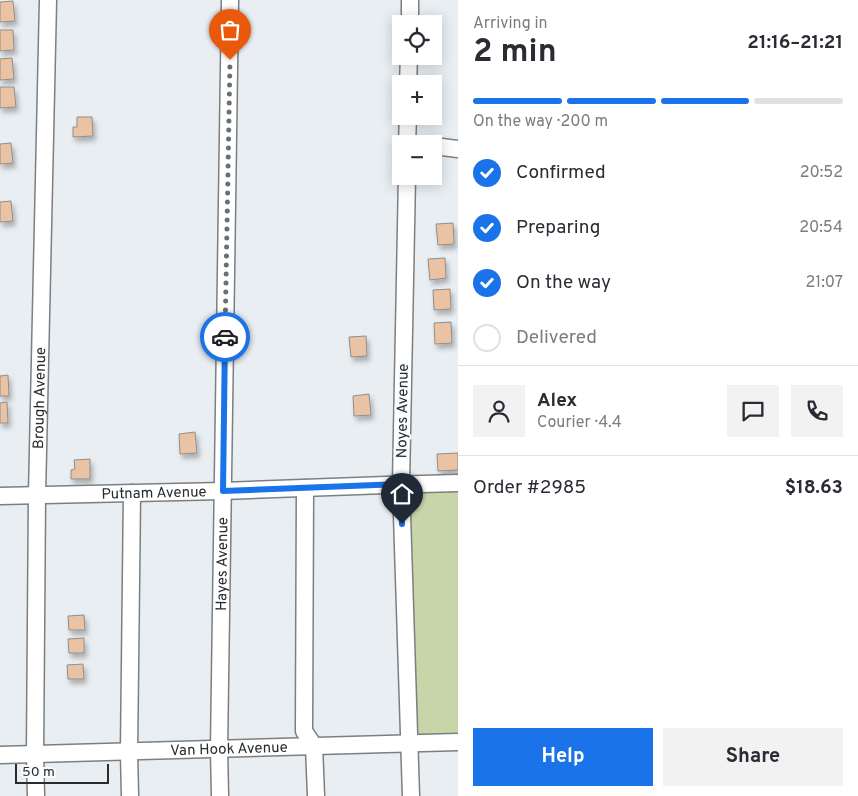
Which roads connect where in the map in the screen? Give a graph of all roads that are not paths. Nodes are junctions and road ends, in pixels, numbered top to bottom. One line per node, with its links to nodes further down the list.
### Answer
1 (48, 0): 13 (street, Brough Avenue)
2 (230, 0): 11 (street, Hayes Avenue)
3 (410, 0): 4 (street)
4 (410, 15)
5 (442, 147): 6 (street)
6 (458, 149)
7 (406, 185): 9 (street, Noyes Avenue)
8 (458, 483): 9 (street, Putnam Avenue)
9 (401, 484): 10 (street, Putnam Avenue); 16 (street, Noyes Avenue)
10 (305, 488): 11 (street, Putnam Avenue); 17 (street)
11 (223, 491): 12 (street, Putnam Avenue); 18 (street, Hayes Avenue)
12 (132, 493): 13 (street, Putnam Avenue); 19 (street)
13 (37, 495): 14 (street, Putnam Avenue); 20 (street, Brough Avenue)
14 (0, 496)
15 (458, 742): 16 (street, Van Hook Avenue)
16 (410, 744): 17 (street, Van Hook Avenue); 26 (street, Noyes Avenue)
17 (314, 746): 18 (street, Van Hook Avenue); 25 (street)
18 (219, 749): 19 (street, Van Hook Avenue); 24 (street, Hayes Avenue)
19 (128, 752): 20 (street, Van Hook Avenue); 23 (street)
20 (35, 754): 21 (street, Van Hook Avenue); 22 (street, Brough Avenue)
21 (0, 755)
22 (36, 796)
23 (130, 796)
24 (220, 796)
25 (316, 796)
26 (411, 796)

